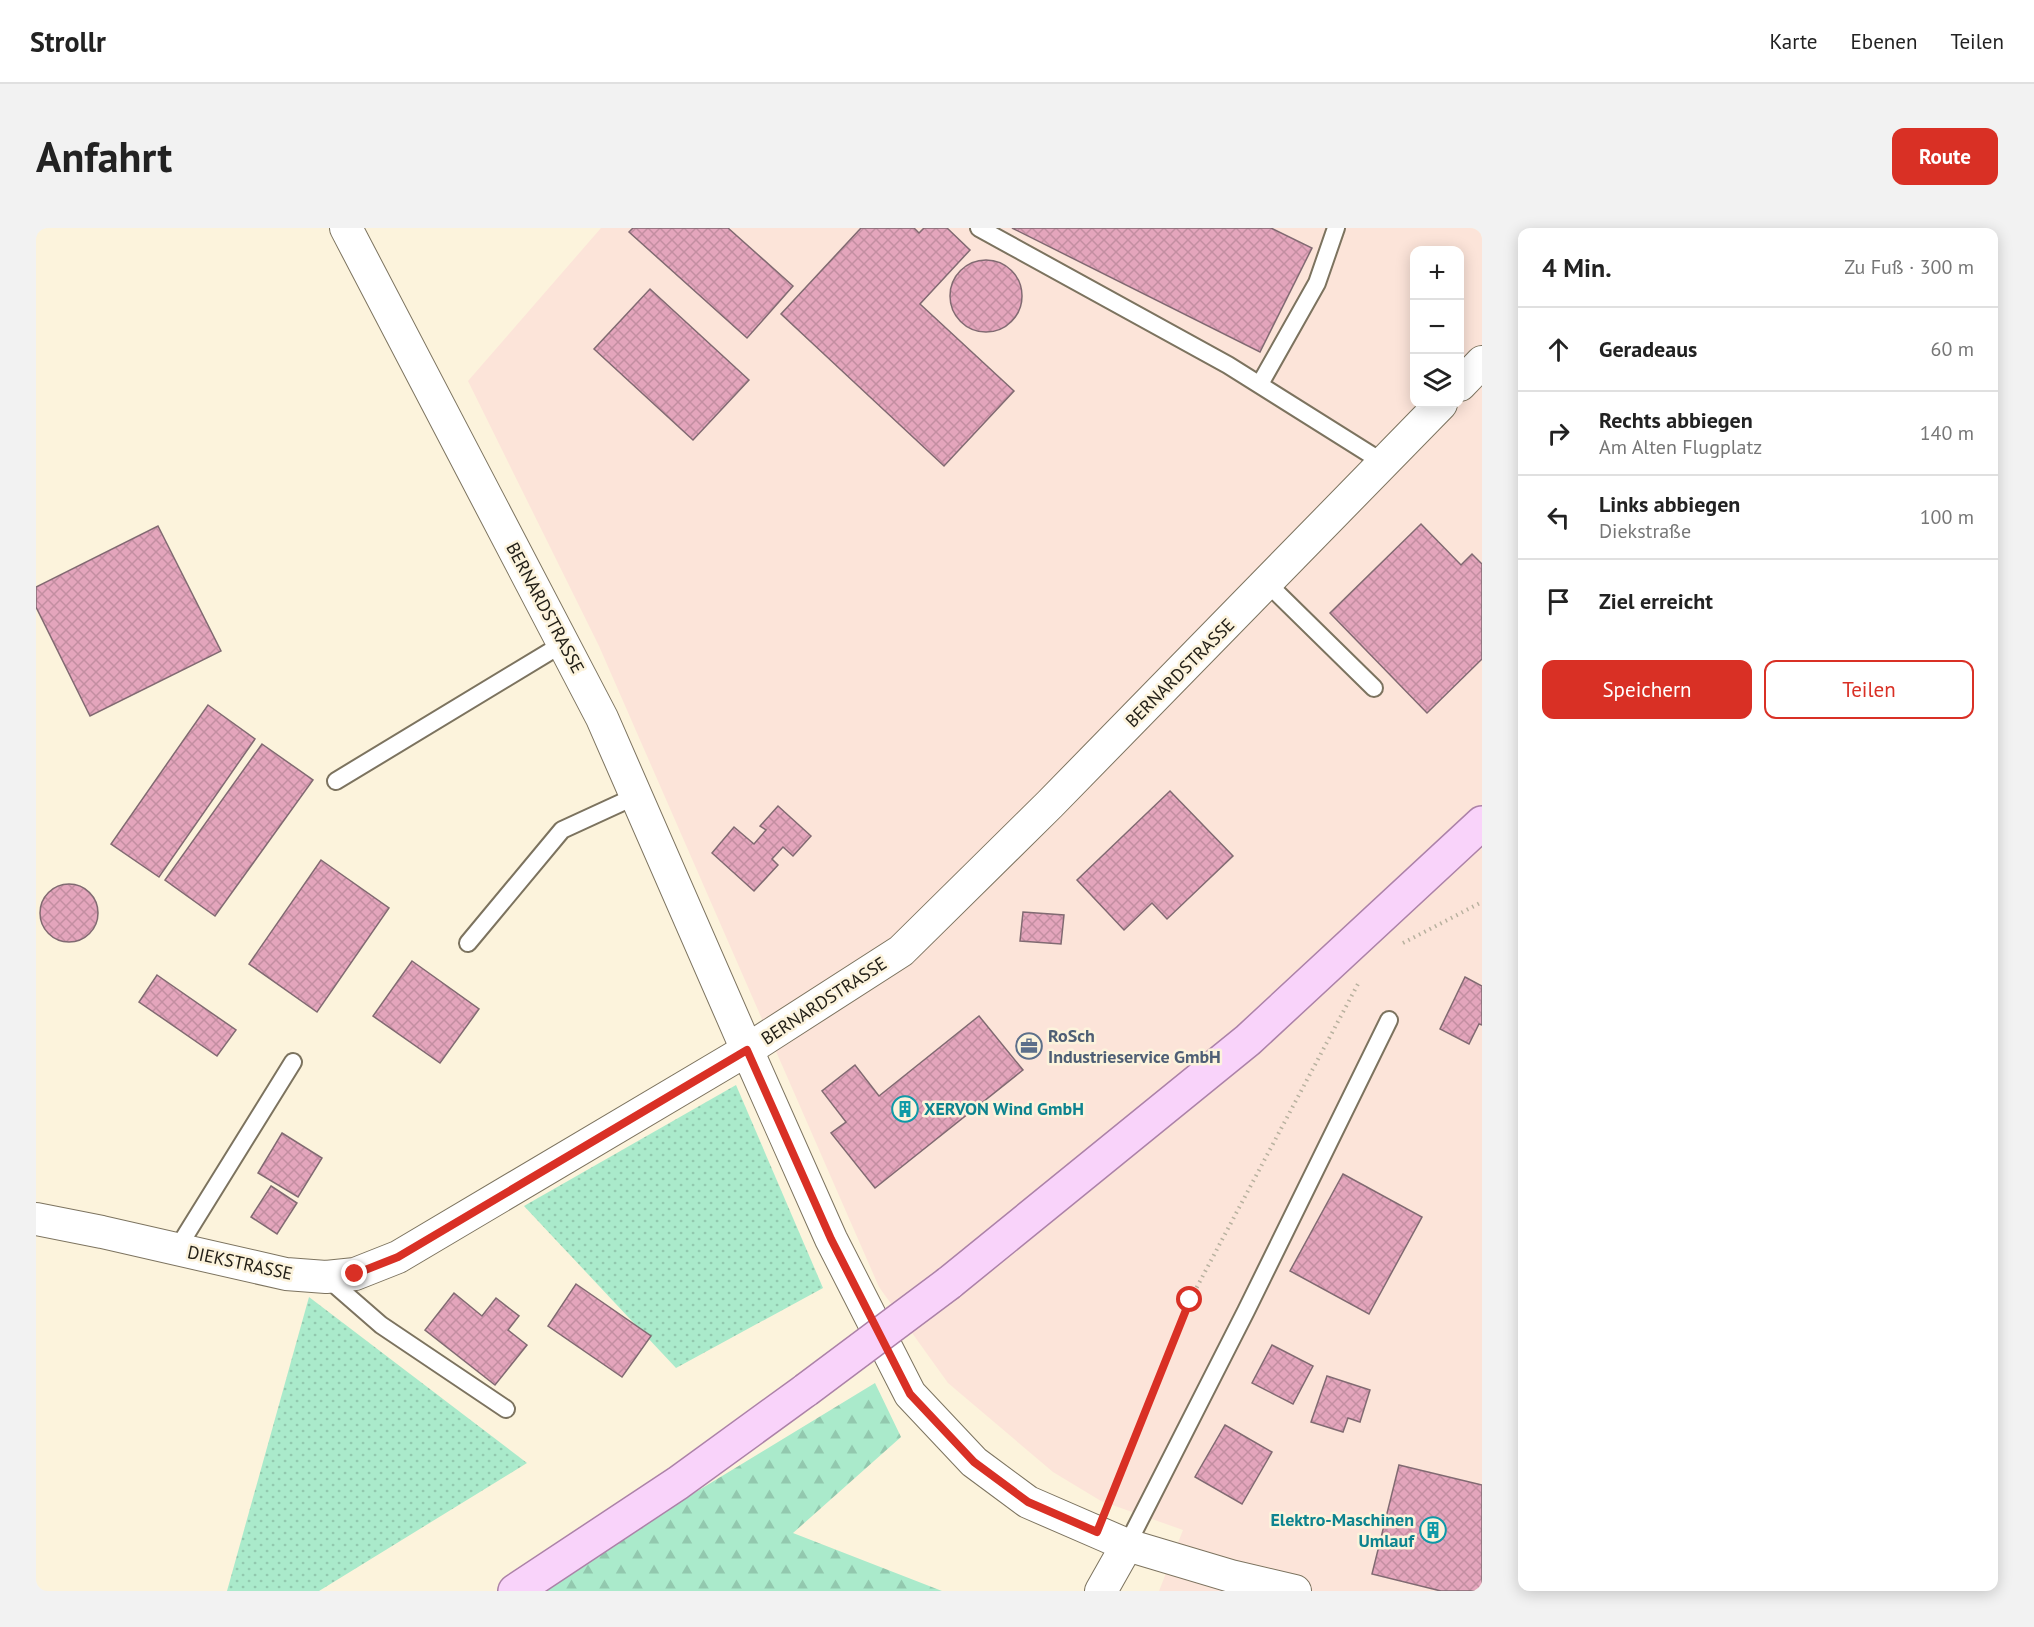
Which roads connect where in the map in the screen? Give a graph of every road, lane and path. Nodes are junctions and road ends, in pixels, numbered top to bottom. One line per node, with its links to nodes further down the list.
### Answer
1 (346, 228): 10 (street, BERNARDSTRASSE)
2 (980, 228): 6 (lane)
3 (1336, 228): 6 (lane)
4 (1482, 362): 5 (street)
5 (1464, 381)
6 (1260, 384): 8 (lane)
7 (1437, 408): 8 (street, BERNARDSTRASSE)
8 (1384, 463): 9 (street, BERNARDSTRASSE)
9 (1268, 583): 11 (lane); 20 (street, BERNARDSTRASSE)
10 (564, 643): 12 (lane); 13 (street, BERNARDSTRASSE)
11 (1374, 688)
12 (336, 780)
13 (636, 796): 16 (lane); 20 (street, BERNARDSTRASSE)
14 (1482, 824): 29 (main road, bridge)
15 (1482, 902): 17 (path)
16 (468, 943)
17 (1396, 948)
18 (1361, 979): 26 (path)
19 (1389, 1020): 27 (lane)
20 (747, 1050): 24 (street, DIEKSTRASSE); 26 (street)
21 (293, 1062): 23 (lane)
22 (36, 1219): 23 (street, DIEKSTRASSE)
23 (177, 1249): 24 (street, DIEKSTRASSE)
24 (326, 1277): 25 (lane)
25 (506, 1409)
26 (1097, 1532): 27 (street)
27 (1127, 1545): 28 (street); 30 (street)
28 (1230, 1584): 31 (street)
29 (515, 1591)
30 (1101, 1591)
31 (1295, 1591)

